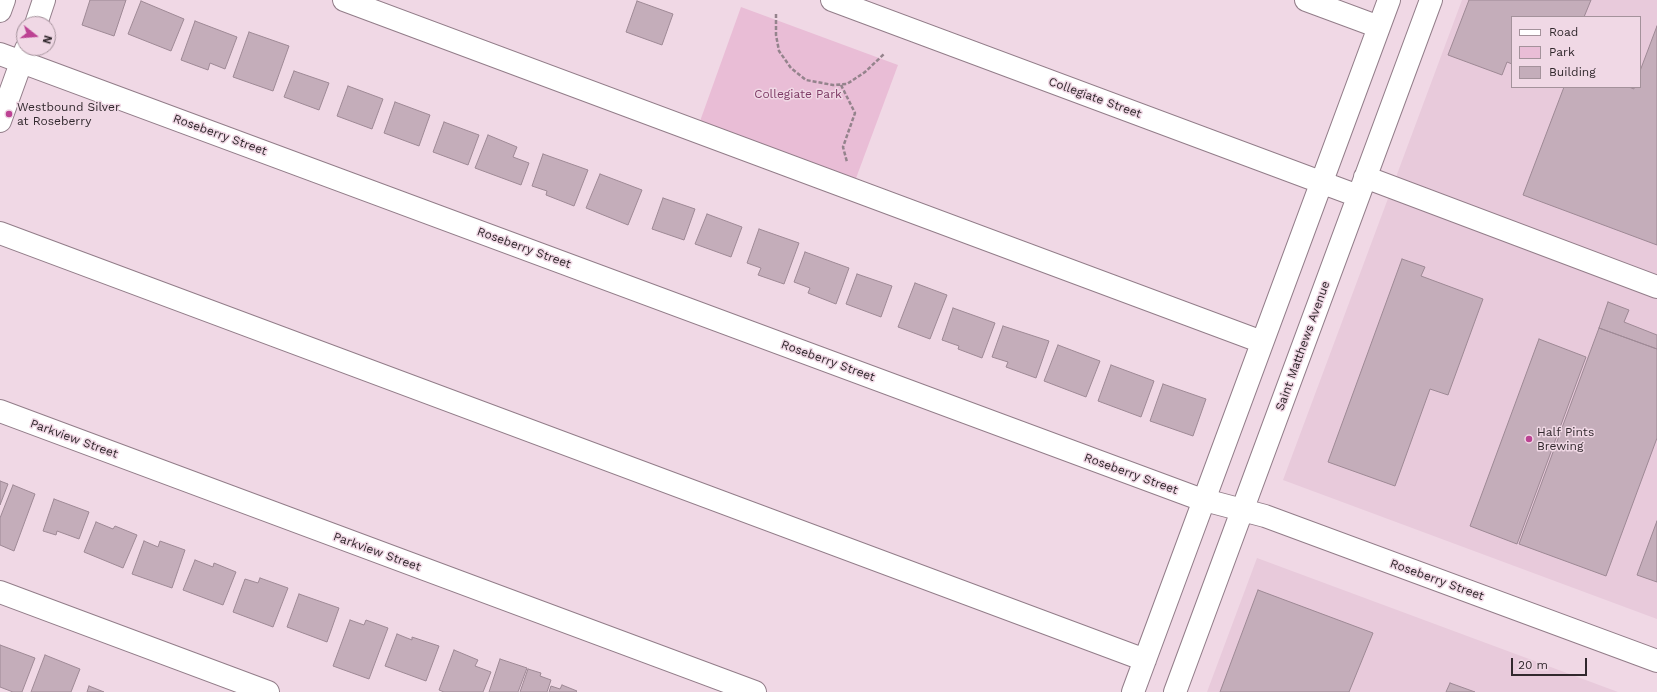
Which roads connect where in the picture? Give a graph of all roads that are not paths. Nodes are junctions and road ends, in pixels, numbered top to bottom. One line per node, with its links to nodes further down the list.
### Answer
1 (4, 0): 8 (street)
2 (44, 0): 9 (street)
3 (344, 0): 20 (street)
4 (832, 0): 16 (street, Collegiate Street)
5 (1306, 0): 10 (street)
6 (1389, 0): 10 (street)
7 (1431, 0): 17 (street, Saint Matthews Avenue)
8 (0, 11)
9 (39, 16)
10 (1379, 27): 16 (street)
11 (0, 54): 12 (street, Roseberry Street)
12 (16, 55)
13 (24, 56): 15 (street)
14 (27, 56): 22 (street, Roseberry Street)
15 (0, 121)
16 (1322, 182): 17 (street, Collegiate Street); 20 (street)
17 (1362, 187): 19 (street, Collegiate Street); 23 (street, Saint Matthews Avenue)
18 (0, 233): 25 (street)
19 (1657, 287)
20 (1262, 342): 22 (street)
21 (0, 411): 28 (street, Parkview Street)
22 (1204, 500): 23 (street, Roseberry Street); 25 (street)
23 (1242, 510): 26 (street, Roseberry Street); 30 (street, Saint Matthews Avenue)
24 (0, 592): 27 (street)
25 (1145, 660): 29 (street)
26 (1657, 661)
27 (268, 692)
28 (755, 692)
29 (1133, 692)
30 (1175, 692)

